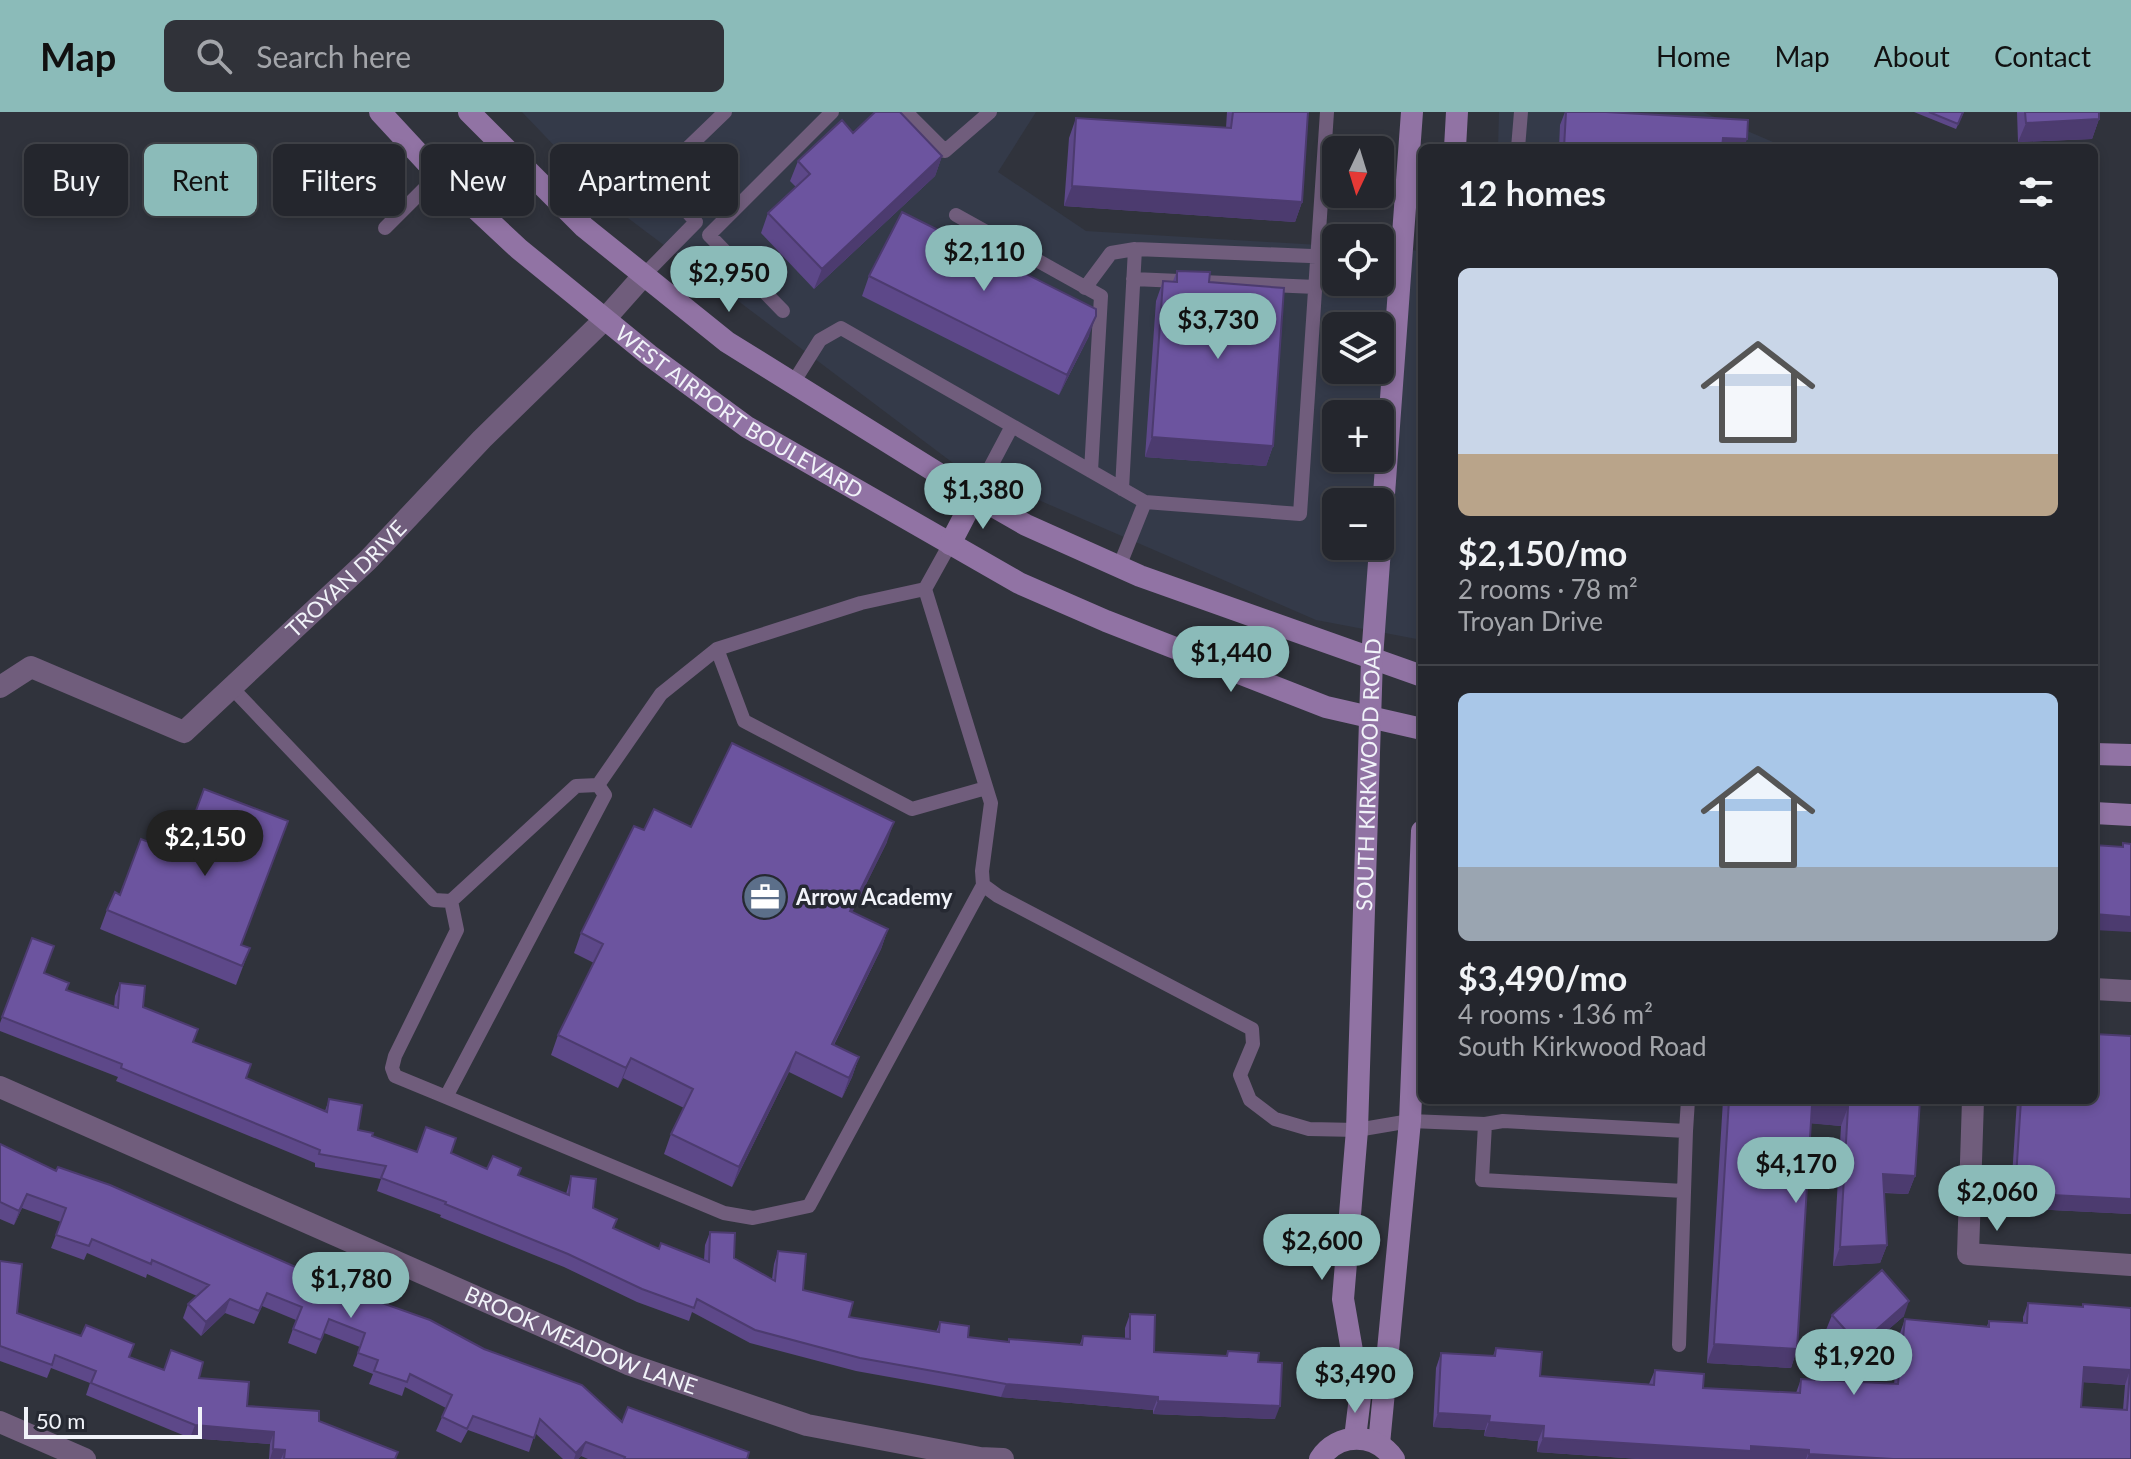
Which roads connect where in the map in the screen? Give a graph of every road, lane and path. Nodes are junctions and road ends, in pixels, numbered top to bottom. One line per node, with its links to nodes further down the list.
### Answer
1 (380, 112): 13 (main road, WEST AIRPORT BOULEVARD)
2 (469, 112): 24 (main road)
3 (725, 112): 17 (lane)
4 (832, 112): 19 (lane)
5 (906, 112): 6 (lane)
6 (990, 112)
7 (1327, 112): 21 (lane)
8 (1412, 112): 23 (main road, SOUTH KIRKWOOD ROAD)
9 (1457, 112): 11 (main road)
10 (1521, 112): 12 (lane)
11 (1455, 144)
12 (1518, 144)
13 (421, 155)
14 (421, 192): 18 (lane)
15 (956, 215): 27 (lane)
16 (484, 216): 29 (main road, WEST AIRPORT BOULEVARD)
17 (696, 222): 19 (lane); 24 (lane)
18 (385, 228)
19 (709, 235): 28 (lane)
20 (1135, 249): 21 (lane); 25 (lane); 27 (lane)
21 (1317, 256): 22 (lane); 26 (lane)
22 (1322, 256)
23 (1401, 260): 40 (main road, SOUTH KIRKWOOD ROAD)
24 (644, 275): 29 (street, TROYAN DRIVE); 30 (main road)
25 (1133, 279): 26 (lane); 33 (lane)
26 (1316, 287): 35 (lane)
27 (1085, 288): 32 (lane)
28 (783, 311)
29 (604, 320): 36 (main road, WEST AIRPORT BOULEVARD); 43 (street, TROYAN DRIVE)
30 (793, 383): 31 (lane); 34 (main road)
31 (1012, 426): 32 (lane); 34 (lane)
32 (1091, 471): 33 (lane)
33 (1122, 489): 35 (lane)
34 (975, 496): 36 (main road); 37 (main road)
35 (1145, 502): 37 (lane)
36 (950, 544): 38 (lane); 44 (main road, WEST AIRPORT BOULEVARD)
37 (1119, 567): 40 (main road)
38 (925, 589): 39 (lane); 49 (lane)
39 (717, 649): 48 (lane); 49 (lane)
40 (1372, 658): 41 (main road); 44 (main road, SOUTH KIRKWOOD ROAD)
41 (1418, 675)
42 (0, 687): 43 (street, TROYAN DRIVE)
43 (232, 688): 53 (lane)
44 (1370, 716): 45 (main road, WEST AIRPORT BOULEVARD); 63 (main road, SOUTH KIRKWOOD ROAD)
45 (1418, 728)
46 (2098, 754): 47 (main road)
47 (2131, 755)
48 (598, 785): 53 (lane); 58 (lane)
49 (986, 788): 52 (lane)
50 (2098, 813): 51 (main road)
51 (2131, 815)
52 (983, 885): 58 (lane); 63 (lane)
53 (451, 901): 58 (lane)
54 (1418, 928): 61 (main road)
55 (2098, 989): 56 (street)
56 (2131, 991)
57 (0, 1087): 72 (street, BROOK MEADOW LANE)
58 (446, 1097)
59 (1688, 1104): 64 (lane)
60 (1973, 1104): 66 (street)
61 (1410, 1121): 62 (lane); 63 (lane); 70 (main road)
62 (1485, 1124): 64 (lane); 65 (lane)
63 (1357, 1130): 69 (main road, SOUTH KIRKWOOD ROAD)
64 (1686, 1131): 65 (lane)
65 (1684, 1191): 67 (lane)
66 (2131, 1265)
67 (1679, 1345)
68 (0, 1422): 71 (street)
69 (1355, 1438): 70 (main road); 73 (main road)
70 (1387, 1452)
71 (85, 1459)
72 (1003, 1459)
73 (1320, 1459)

